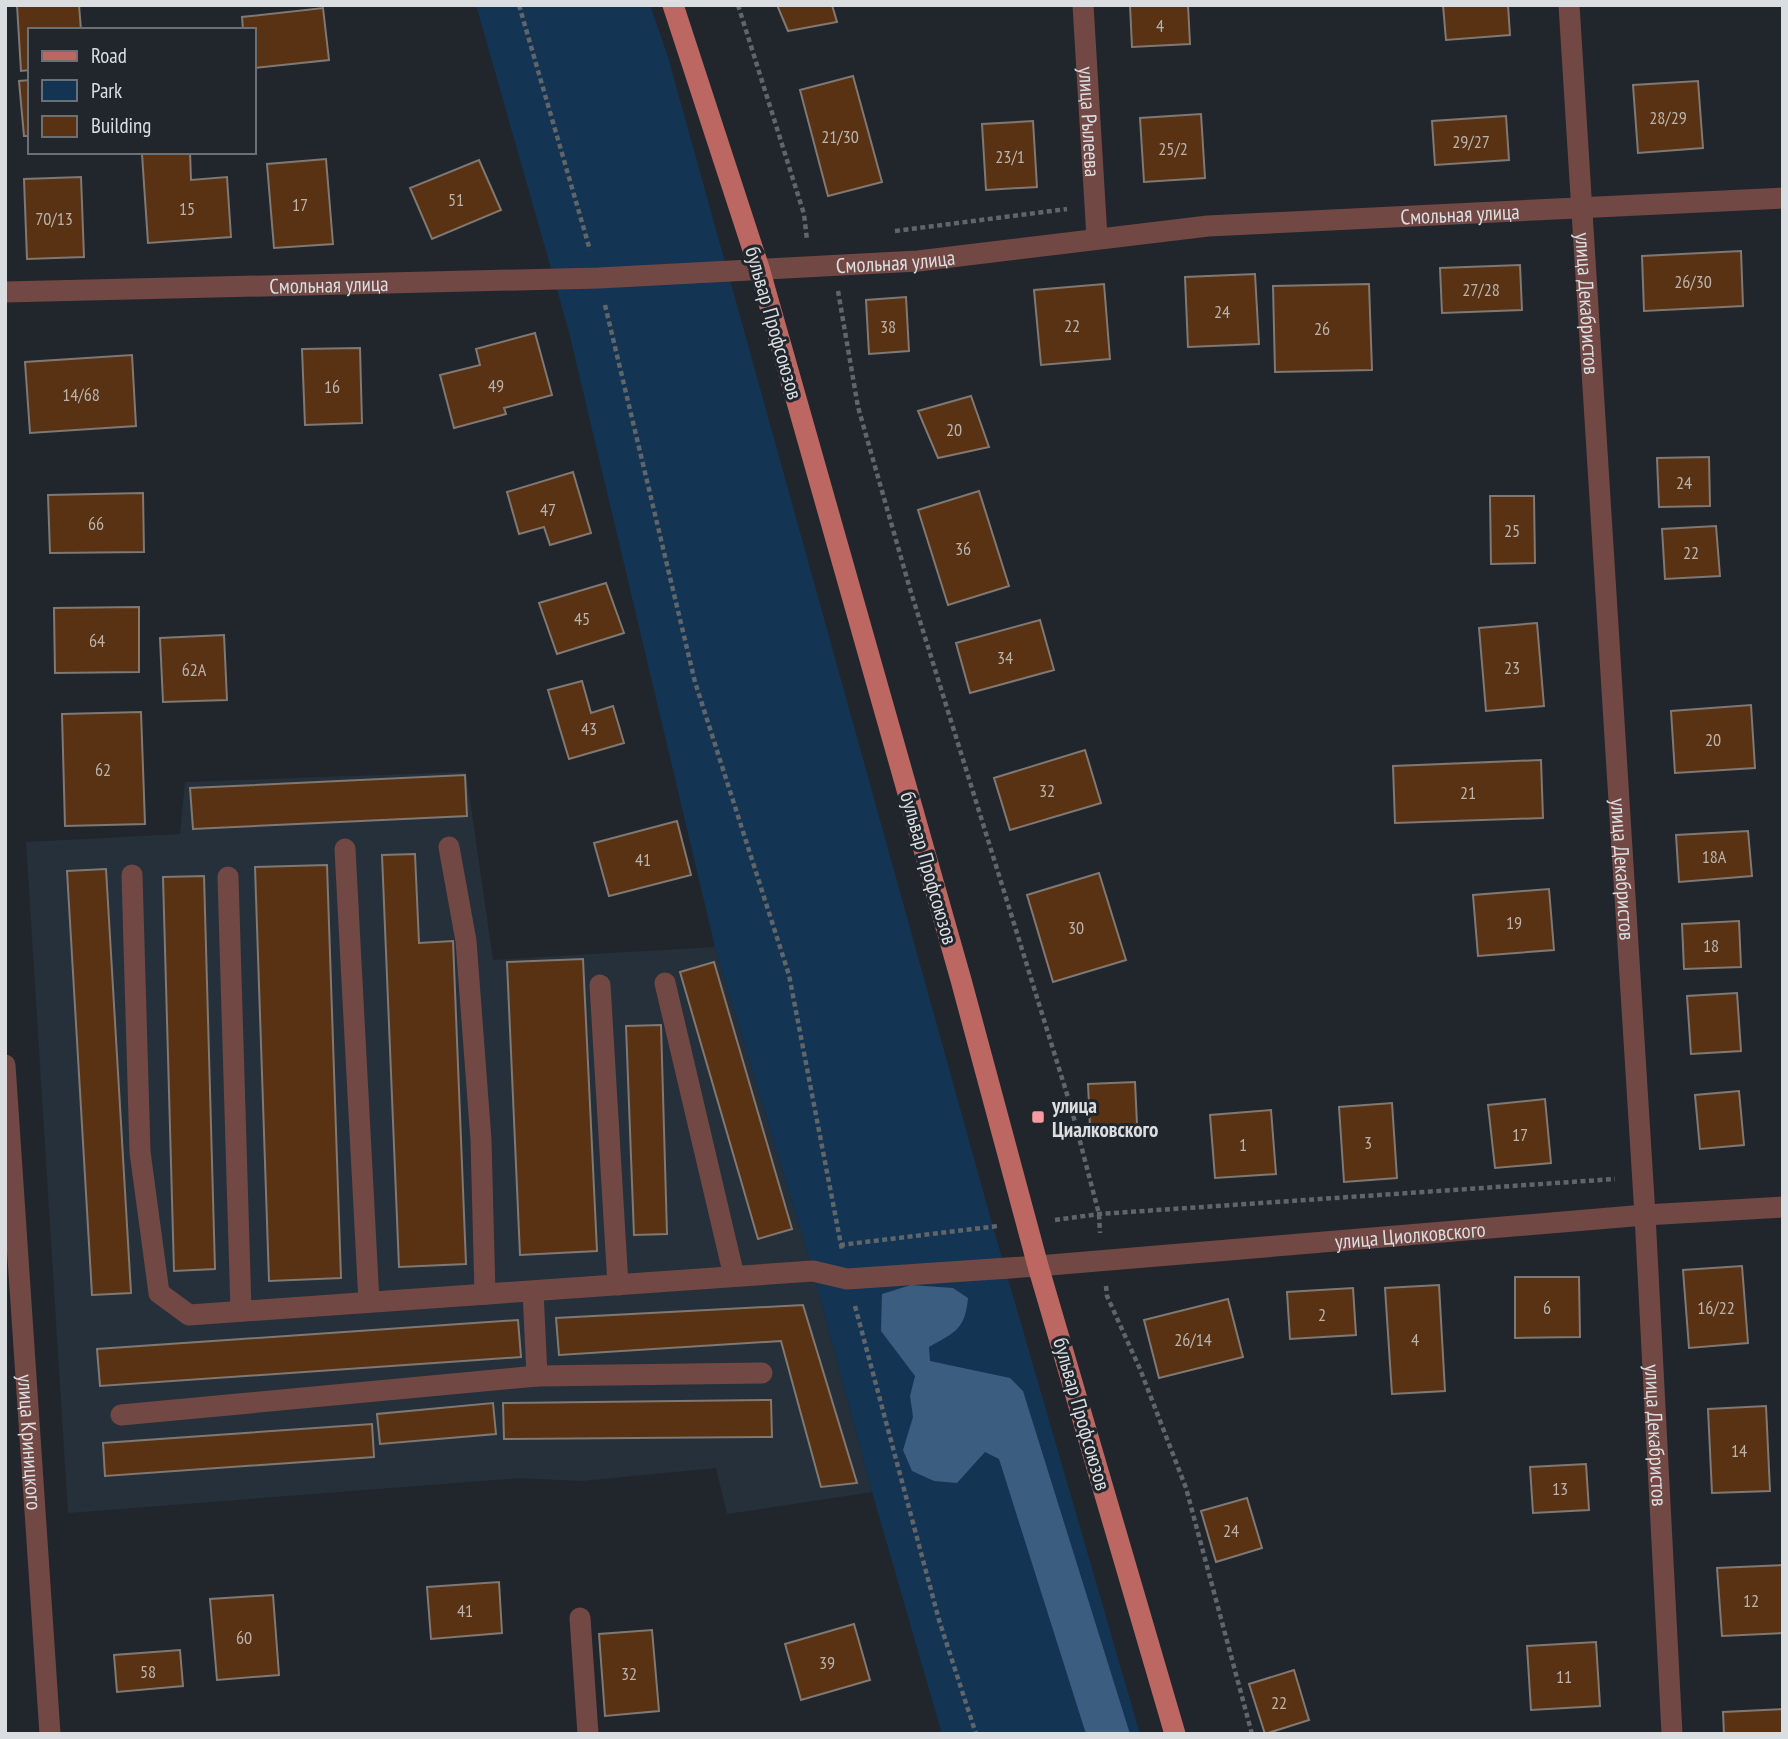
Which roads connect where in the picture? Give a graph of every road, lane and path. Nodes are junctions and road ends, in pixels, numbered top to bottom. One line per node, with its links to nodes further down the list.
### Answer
1 (519, 5): 12 (path)
2 (673, 5): 11 (main road, бульвар Профсоюзов)
3 (738, 5): 10 (path)
4 (1083, 5): 8 (street, улица Рылеева)
5 (1569, 5): 7 (street, улица Декабристов)
6 (1783, 198): 7 (street, Смольная улица)
7 (1582, 206): 8 (street, Смольная улица); 21 (street, улица Декабристов)
8 (1097, 239): 9 (street, Смольная улица)
9 (834, 264): 10 (street, Смольная улица); 23 (path)
10 (808, 265): 11 (street, Смольная улица)
11 (759, 268): 12 (street, Смольная улица); 25 (main road, бульвар Профсоюзов)
12 (599, 278): 13 (street, Смольная улица); 26 (path)
13 (5, 292)
14 (449, 847): 34 (street)
15 (345, 849): 35 (street)
16 (132, 875): 37 (street, улица Циолковского)
17 (228, 877): 37 (street)
18 (665, 983): 30 (street)
19 (600, 985): 32 (street)
20 (5, 1065): 36 (street, улица Криницкого)
21 (1642, 1177): 23 (path); 24 (street, улица Декабристов)
22 (1783, 1207): 24 (street, улица Циолковского)
23 (1099, 1214): 25 (path); 28 (path)
24 (1645, 1214): 28 (street, улица Циолковского); 47 (street, улица Декабристов)
25 (1028, 1223): 26 (path); 29 (main road, бульвар Профсоюзов)
26 (841, 1244): 27 (path); 31 (path)
27 (830, 1246)
28 (1102, 1260): 29 (street, улица Циолковского); 46 (path)
29 (1038, 1266): 31 (street, улица Циолковского); 45 (main road, бульвар Профсоюзов)
30 (734, 1276): 31 (street, улица Циолковского); 32 (street, улица Циолковского)
31 (847, 1279): 44 (path)
32 (618, 1284): 33 (street, улица Циолковского)
33 (533, 1291): 34 (street, улица Циолковского); 39 (street)
34 (485, 1294): 35 (street, улица Циолковского)
35 (369, 1302): 37 (street, улица Циолковского)
36 (13, 1304): 42 (street, улица Криницкого)
37 (241, 1311)
38 (762, 1373): 39 (street)
39 (537, 1376): 40 (street)
40 (121, 1415)
41 (580, 1618): 43 (street)
42 (50, 1734)
43 (588, 1734)
44 (976, 1734)
45 (1175, 1734)
46 (1252, 1734)
47 (1672, 1734)

